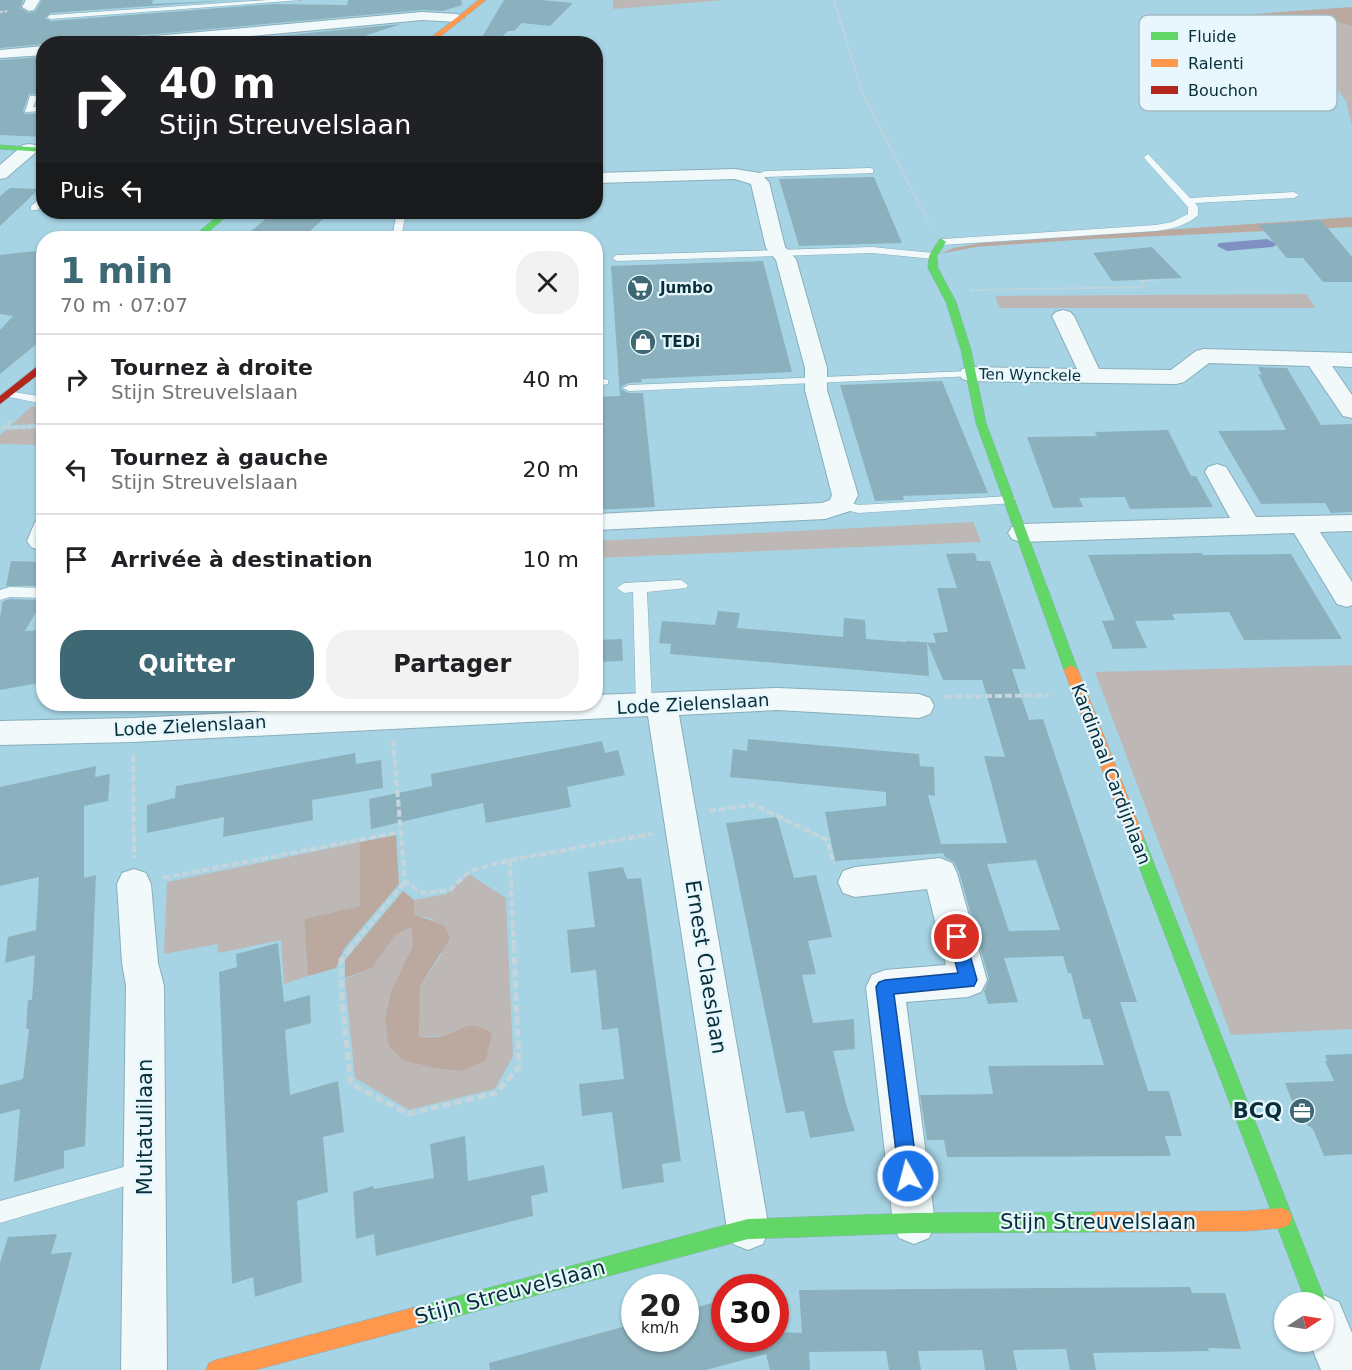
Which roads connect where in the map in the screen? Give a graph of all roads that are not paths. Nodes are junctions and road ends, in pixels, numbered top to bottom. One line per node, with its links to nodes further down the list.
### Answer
1 (298, 0): 4 (lane)
2 (471, 0): 5 (street)
3 (483, 0): 5 (street)
4 (51, 16)
5 (457, 18): 6 (street); 7 (street)
6 (179, 36)
7 (436, 36)
8 (36, 51): 9 (street)
9 (0, 54)
10 (36, 98): 11 (lane)
11 (36, 110)
12 (0, 147): 13 (street)
13 (36, 149): 16 (street)
14 (1148, 157): 20 (lane)
15 (870, 171): 17 (lane)
16 (0, 174)
17 (754, 177): 18 (street); 24 (street)
18 (603, 178)
19 (1294, 195): 20 (lane)
20 (1187, 201): 23 (lane)
21 (219, 219): 22 (street)
22 (204, 231)
23 (942, 242): 25 (street)
24 (780, 252): 25 (lane); 26 (lane); 33 (street)
25 (933, 256): 31 (street, Kardinaal Cardijnlaan)
26 (617, 258)
27 (1063, 316): 32 (street, Ten Wynckele)
28 (1317, 360): 29 (street, Ten Wynckele); 32 (street, Ten Wynckele); 37 (street)
29 (1352, 360)
30 (36, 371): 35 (street)
31 (970, 374): 32 (street, Ten Wynckele); 33 (lane); 39 (street, Kardinaal Cardijnlaan)
32 (1091, 375)
33 (816, 381): 34 (lane); 40 (street)
34 (628, 388)
35 (4, 397): 36 (lane)
36 (36, 400)
37 (1351, 411)
38 (1217, 472): 44 (street)
39 (1009, 500): 40 (lane); 45 (street, Kardinaal Cardijnlaan)
40 (841, 505): 41 (street)
41 (603, 522)
42 (1352, 523): 43 (street)
43 (1302, 524): 44 (street); 51 (street)
44 (1248, 526): 45 (street)
45 (1021, 533): 61 (street, Kardinaal Cardijnlaan)
46 (681, 585): 48 (lane)
47 (624, 588): 48 (lane)
48 (640, 588): 52 (lane)
49 (36, 593): 50 (lane)
50 (0, 595)
51 (1347, 597)
52 (653, 706): 53 (street, Lode Zielenslaan); 54 (street, Lode Zielenslaan); 63 (street, Ernest Claeslaan)
53 (919, 706)
54 (603, 708)
55 (522, 711): 56 (street, Lode Zielenslaan)
56 (0, 734)
57 (855, 882): 62 (street)
58 (134, 884): 59 (street, Multatulilaan)
59 (145, 1171): 60 (lane); 66 (street, Multatulilaan)
60 (0, 1212)
61 (1282, 1218): 62 (street, Stijn Streuvelslaan); 64 (street, Kardinaal Cardijnlaan)
62 (914, 1222): 63 (street, Stijn Streuvelslaan)
63 (748, 1229): 67 (street, Stijn Streuvelslaan)
64 (1312, 1292)
65 (1334, 1345): 68 (street)
66 (144, 1370)
67 (216, 1370)
68 (1344, 1370)

